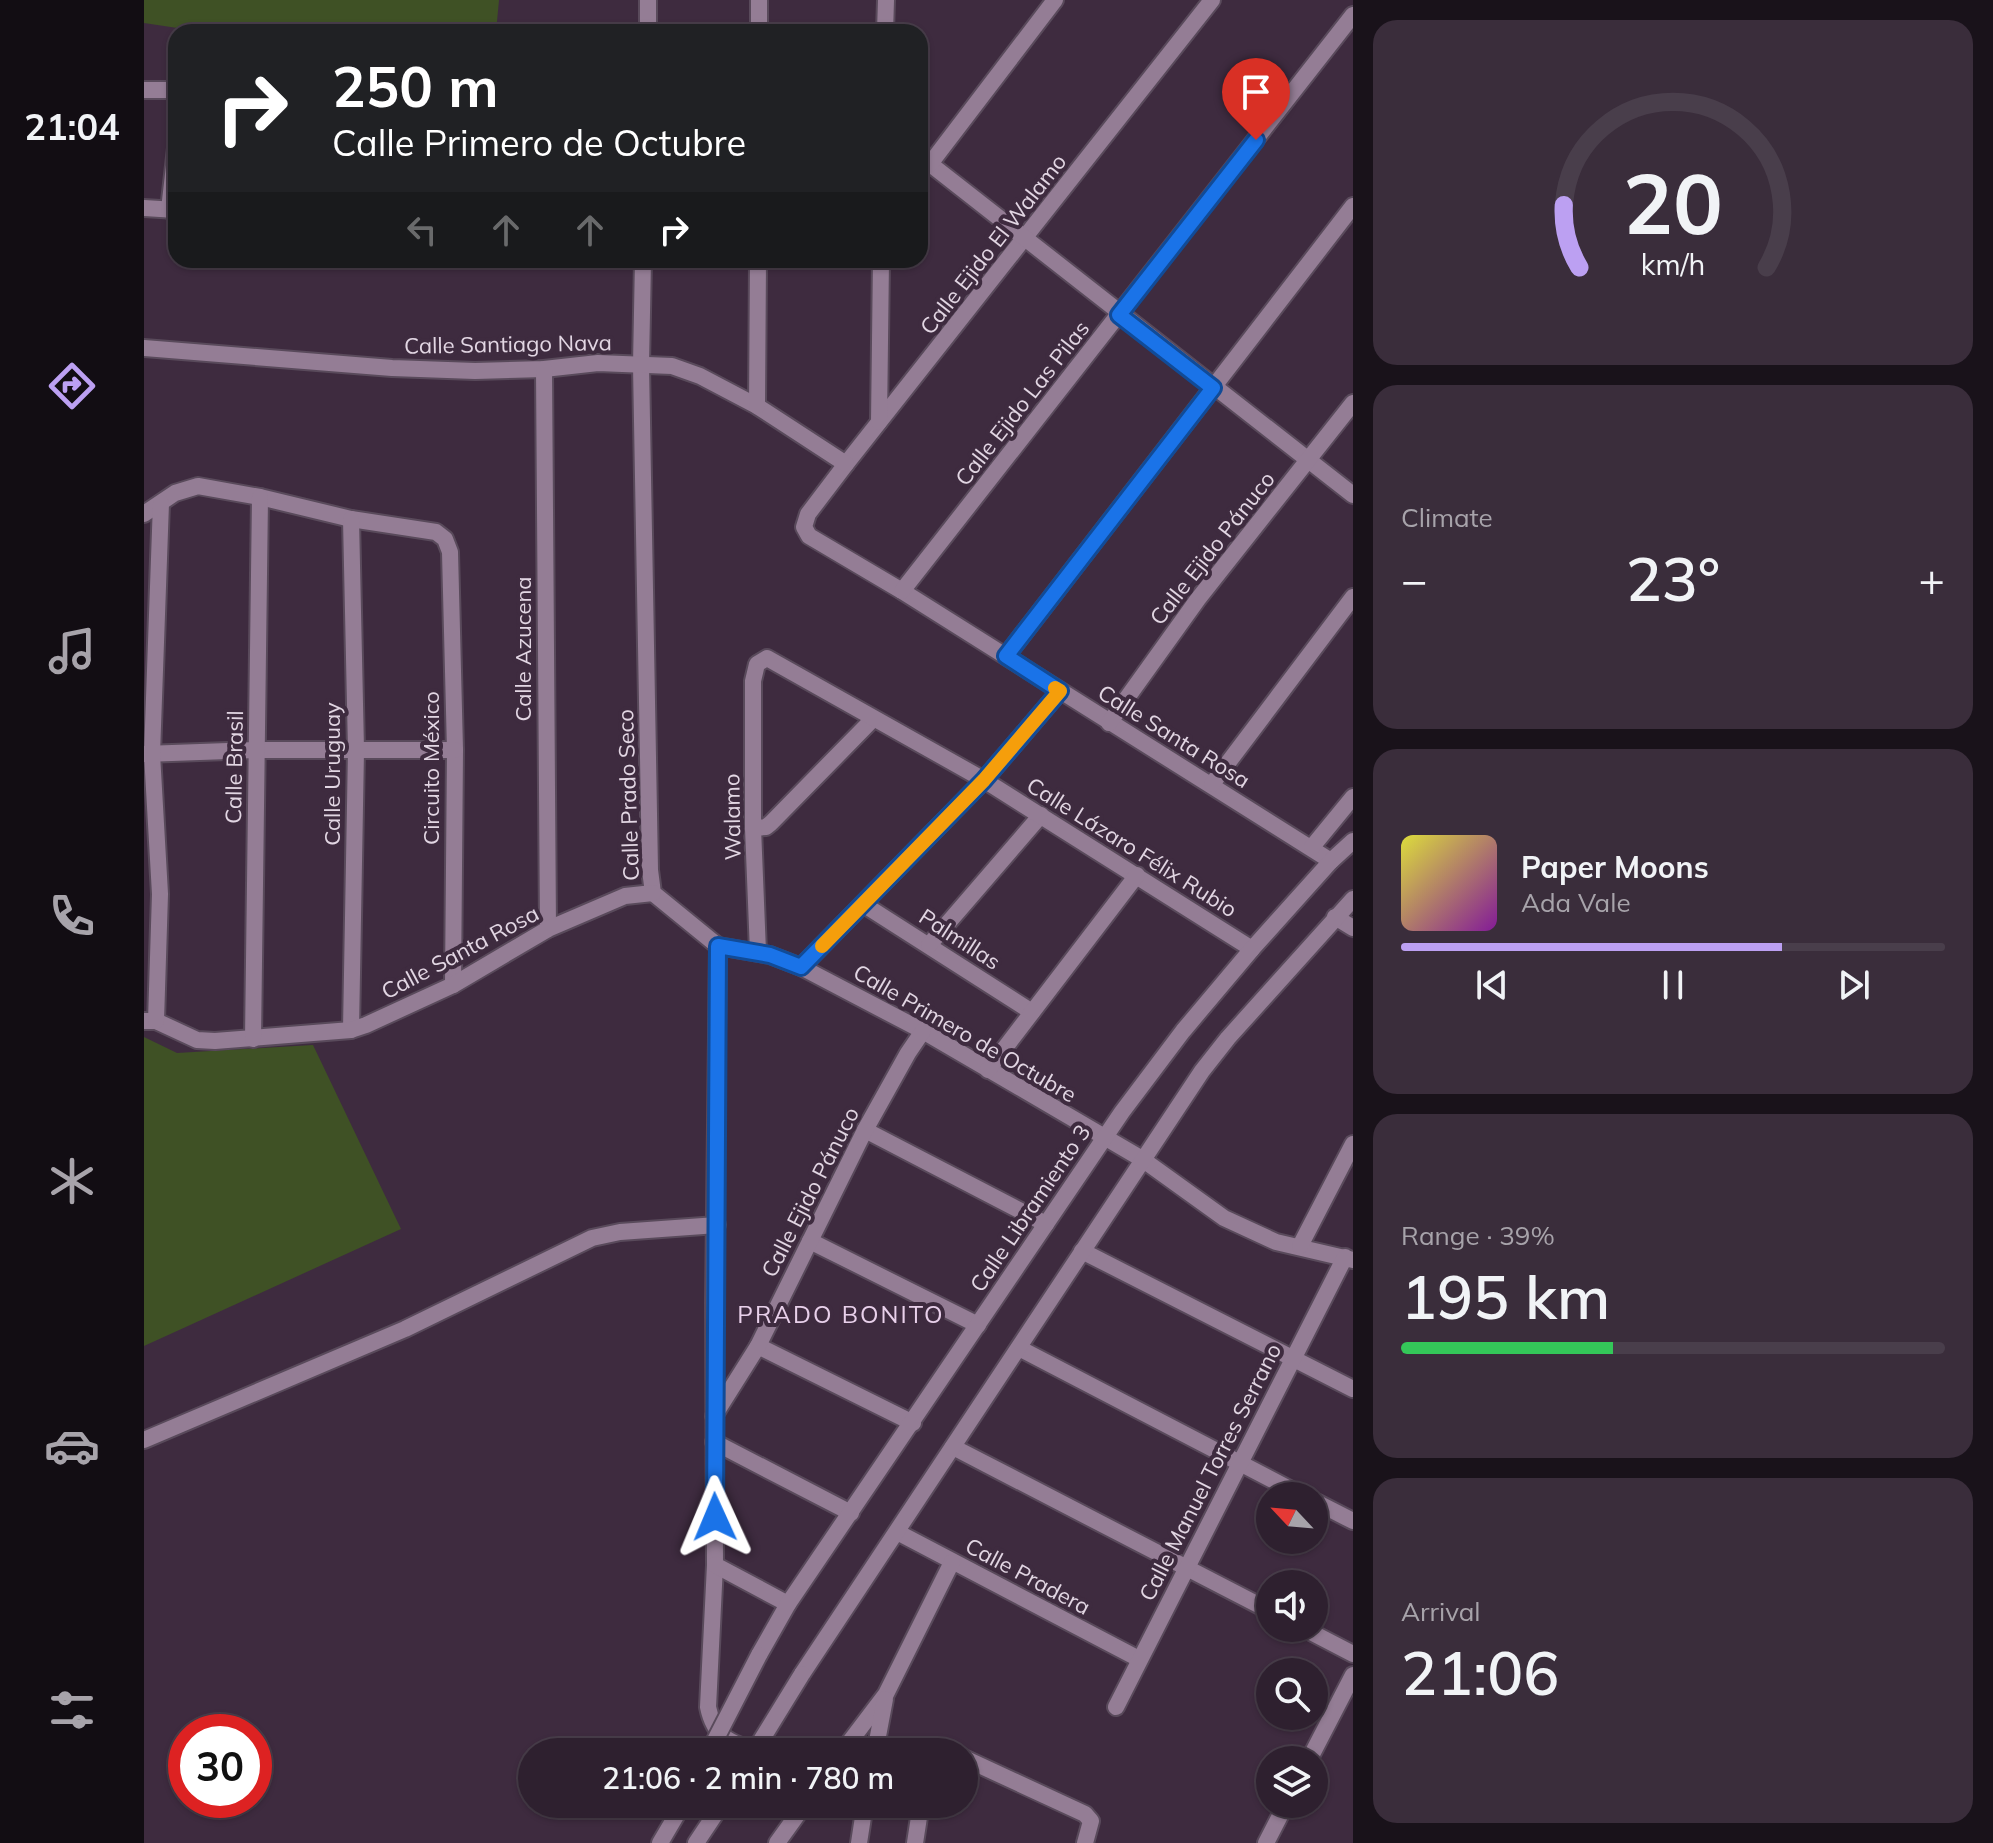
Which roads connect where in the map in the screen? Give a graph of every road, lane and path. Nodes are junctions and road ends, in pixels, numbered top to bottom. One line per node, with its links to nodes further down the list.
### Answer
1 (648, 0): 7 (street)
2 (759, 0): 8 (street)
3 (886, 0): 9 (street)
4 (1055, 0): 12 (street)
5 (1212, 0): 17 (street, Calle Ejido El Walamo)
6 (1353, 15): 21 (street, Calle Ejido Las Pilas)
7 (648, 24)
8 (759, 24)
9 (885, 24)
10 (144, 90): 11 (street)
11 (168, 90)
12 (928, 156)
13 (928, 162): 17 (street)
14 (1353, 206): 25 (street)
15 (144, 208): 16 (street)
16 (168, 210)
17 (1027, 238): 21 (street); 28 (street, Calle Ejido El Walamo)
18 (643, 268): 23 (street, Calle Prado Seco)
19 (758, 268): 27 (street)
20 (881, 268): 28 (street)
21 (1119, 315): 25 (street); 37 (street, Calle Ejido Las Pilas)
22 (145, 349): 24 (street, Calle Santiago Nava)
23 (641, 365): 24 (street, Calle Santiago Nava); 27 (street, Calle Santiago Nava); 57 (street, Calle Prado Seco)
24 (544, 369): 62 (street, Calle Azucena)
25 (1213, 388): 29 (street); 39 (street)
26 (1353, 403): 29 (street, Calle Ejido Pánuco)
27 (757, 406): 30 (street, Calle Santiago Nava)
28 (879, 422): 30 (street, Calle Ejido El Walamo)
29 (1308, 460): 31 (street); 43 (street, Calle Ejido Pánuco)
30 (846, 464): 35 (street, Calle Ejido El Walamo)
31 (1353, 495)
32 (260, 497): 33 (street); 36 (street); 44 (street, Calle Brasil)
33 (161, 503): 34 (street); 47 (street)
34 (144, 514)
35 (808, 514): 37 (street, Calle Santa Rosa)
36 (351, 519): 45 (street, Calle Uruguay); 46 (street, Circuito México)
37 (902, 591): 39 (street, Calle Santa Rosa)
38 (1353, 597): 49 (street)
39 (1006, 656): 41 (street, Calle Santa Rosa)
40 (779, 664): 42 (street, Calle Lázaro Félix Rubio); 52 (street, Walamo)
41 (1060, 691): 43 (street, Calle Santa Rosa); 48 (street)
42 (873, 719): 48 (street, Calle Lázaro Félix Rubio); 52 (street)
43 (1109, 723): 49 (street, Calle Santa Rosa)
44 (256, 750): 45 (street); 47 (street); 73 (street, Calle Brasil)
45 (356, 750): 46 (street); 71 (street, Calle Uruguay)
46 (455, 750): 68 (street, Circuito México)
47 (148, 754): 70 (street)
48 (984, 780): 51 (street, Calle Lázaro Félix Rubio); 59 (street)
49 (1212, 784): 54 (street, Calle Santa Rosa)
50 (1353, 797): 54 (street)
51 (1041, 815): 56 (street, Calle Lázaro Félix Rubio); 63 (street)
52 (753, 828): 66 (street, Walamo)
53 (1353, 841): 55 (street, Calle Libramiento 3)
54 (1312, 847): 55 (street, Calle Santa Rosa)
55 (1331, 861): 65 (street, Calle Libramiento 3)
56 (1137, 875): 65 (street, Calle Lázaro Félix Rubio); 69 (street)
57 (653, 893): 62 (street, Calle Santa Rosa); 64 (street, Calle Prado Seco)
58 (1353, 899): 60 (street)
59 (863, 904): 63 (street, Palmillas); 67 (street)
60 (1335, 917): 61 (street); 78 (street)
61 (1353, 928)
62 (548, 929): 68 (street, Calle Santa Rosa)
63 (929, 945): 69 (street, Palmillas)
64 (718, 946): 66 (street, Calle Primero de Octubre); 80 (street)
65 (1252, 949): 76 (street, Calle Libramiento 3)
66 (758, 952): 67 (street, Calle Primero de Octubre)
67 (801, 967): 72 (street, Calle Primero de Octubre)
68 (453, 985): 71 (street, Calle Santa Rosa)
69 (1032, 1012): 74 (street)
70 (150, 1021): 73 (street, Calle Santa Rosa)
71 (351, 1030): 73 (street, Calle Santa Rosa)
72 (923, 1031): 74 (street, Calle Primero de Octubre); 75 (street, Calle Ejido Pánuco)
73 (253, 1039)
74 (988, 1070): 76 (street, Calle Primero de Octubre)
75 (865, 1130): 79 (street); 81 (street, Calle Ejido Pánuco)
76 (1103, 1138): 78 (street, Calle Primero de Octubre); 79 (street, Calle Libramiento 3)
77 (1353, 1144): 82 (street)
78 (1142, 1159): 82 (street, Calle Primero de Octubre); 83 (street)
79 (1046, 1224): 85 (street, Calle Libramiento 3)
80 (717, 1225): 90 (street); 92 (street)
81 (810, 1241): 85 (street); 86 (street, Calle Ejido Pánuco)
82 (1300, 1246): 84 (street, Calle Primero de Octubre)
83 (1082, 1251): 87 (street); 88 (street)
84 (1349, 1258): 88 (street, Calle Manuel Torres Serrano)
85 (978, 1325): 91 (street, Calle Libramiento 3)
86 (758, 1346): 90 (street, Calle Ejido Pánuco); 91 (street)
87 (1019, 1348): 94 (street); 95 (street)
88 (1293, 1358): 89 (street); 95 (street, Calle Manuel Torres Serrano)
89 (1353, 1389)
90 (714, 1416): 93 (street)
91 (913, 1423): 98 (street, Calle Libramiento 3)
92 (144, 1440)
93 (714, 1442): 98 (street); 102 (street)
94 (953, 1447): 100 (street); 103 (street)
95 (1238, 1463): 96 (street); 103 (street, Calle Manuel Torres Serrano)
96 (1275, 1482)
97 (1328, 1508): 99 (street)
98 (851, 1513): 104 (street, Calle Libramiento 3)
99 (1353, 1521)
100 (897, 1532): 101 (street, Calle Pradera); 114 (street, bridge)
101 (952, 1562): 108 (street, Calle Pradera); 110 (street)
102 (715, 1565): 104 (street); 113 (street)
103 (1186, 1566): 105 (street); 108 (street, Calle Manuel Torres Serrano)
104 (788, 1604): 112 (street, Calle Libramiento 3, bridge)
105 (1256, 1604)
106 (1328, 1641): 107 (street)
107 (1353, 1654)
108 (1139, 1659): 111 (street, Calle Manuel Torres Serrano)
109 (1353, 1675): 117 (street)
110 (886, 1694): 115 (street); 116 (street)
111 (1116, 1707)
112 (716, 1738)
113 (725, 1738)
114 (764, 1738)
115 (853, 1738)
116 (878, 1738)
117 (1316, 1746)
118 (978, 1764): 130 (street)
119 (675, 1818): 125 (street)
120 (713, 1818): 126 (street)
121 (795, 1818): 127 (street)
122 (862, 1818): 128 (street)
123 (919, 1818): 129 (street)
124 (1279, 1818): 131 (street)
125 (660, 1843)
126 (696, 1843)
127 (777, 1843)
128 (859, 1843)
129 (915, 1843)
130 (1085, 1843)
131 (1266, 1843)

